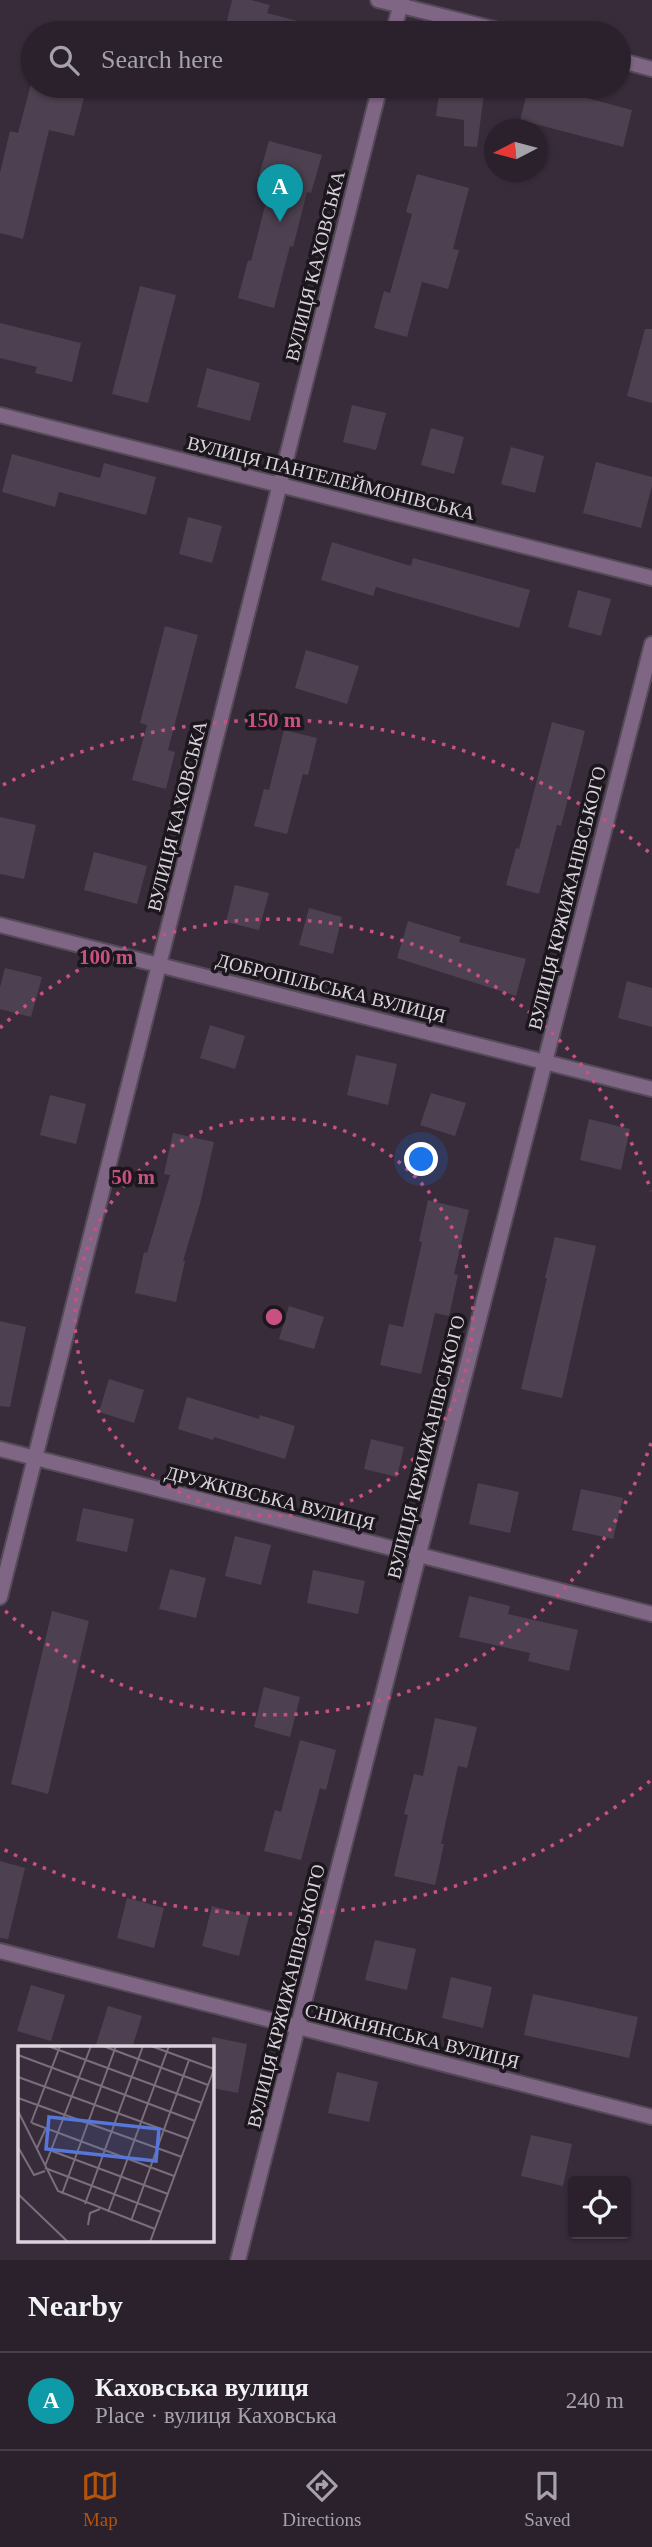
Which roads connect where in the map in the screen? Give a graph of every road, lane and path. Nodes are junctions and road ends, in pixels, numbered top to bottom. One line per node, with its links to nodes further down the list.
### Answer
1 (378, 0): 2 (street)
2 (401, 3): 3 (street); 4 (street)
3 (396, 21)
4 (466, 21)
5 (631, 63): 6 (street)
6 (652, 69)
7 (377, 98): 9 (street, ВУЛИЦЯ КАХОВСЬКА)
8 (0, 415): 9 (street, ВУЛИЦЯ ПАНТЕЛЕЙМОНІВСЬКА)
9 (280, 485): 10 (street, ВУЛИЦЯ ПАНТЕЛЕЙМОНІВСЬКА); 13 (street, ВУЛИЦЯ КАХОВСЬКА)
10 (652, 578)
11 (652, 643): 14 (street, ВУЛИЦЯ КРЖИЖАНІВСЬКОГО)
12 (0, 925): 13 (street, ДОБРОПІЛЬСЬКА ВУЛИЦЯ)
13 (159, 965): 14 (street, ДОБРОПІЛЬСЬКА ВУЛИЦЯ); 17 (street, ВУЛИЦЯ КАХОВСЬКА)
14 (545, 1062): 15 (street, ДОБРОПІЛЬСЬКА ВУЛИЦЯ); 18 (street, ВУЛИЦЯ КРЖИЖАНІВСЬКОГО)
15 (652, 1089)
16 (0, 1449): 17 (street, ДРУЖКІВСЬКА ВУЛИЦЯ)
17 (35, 1458): 18 (street, ДРУЖКІВСЬКА ВУЛИЦЯ); 19 (street, ВУЛИЦЯ КАХОВСЬКА)
18 (418, 1555): 20 (street, ДРУЖКІВСЬКА ВУЛИЦЯ); 22 (street, ВУЛИЦЯ КРЖИЖАНІВСЬКОГО)
19 (0, 1597)
20 (652, 1614)
21 (0, 1951): 22 (street, СНІЖНЯНСЬКА ВУЛИЦЯ)
22 (298, 2026): 23 (street, СНІЖНЯНСЬКА ВУЛИЦЯ); 24 (street, ВУЛИЦЯ КРЖИЖАНІВСЬКОГО)
23 (652, 2117)
24 (238, 2260)

